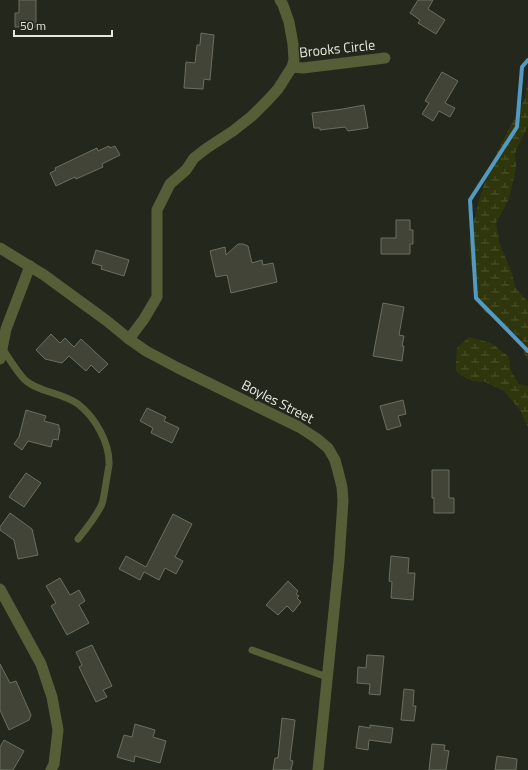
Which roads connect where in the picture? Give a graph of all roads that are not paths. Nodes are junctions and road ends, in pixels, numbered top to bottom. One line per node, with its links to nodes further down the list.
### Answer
1 (280, 0): 3 (street)
2 (385, 58): 3 (street, Brooks Circle)
3 (292, 67): 6 (street)
4 (0, 248): 5 (street, Boyles Street)
5 (30, 266): 6 (street, Boyles Street); 7 (street)
6 (129, 339): 11 (street, Boyles Street)
7 (1, 353): 8 (lane)
8 (78, 539)
9 (0, 589): 12 (street)
10 (252, 650): 11 (lane)
11 (327, 677): 13 (street, Boyles Street)
12 (51, 770)
13 (318, 770)

